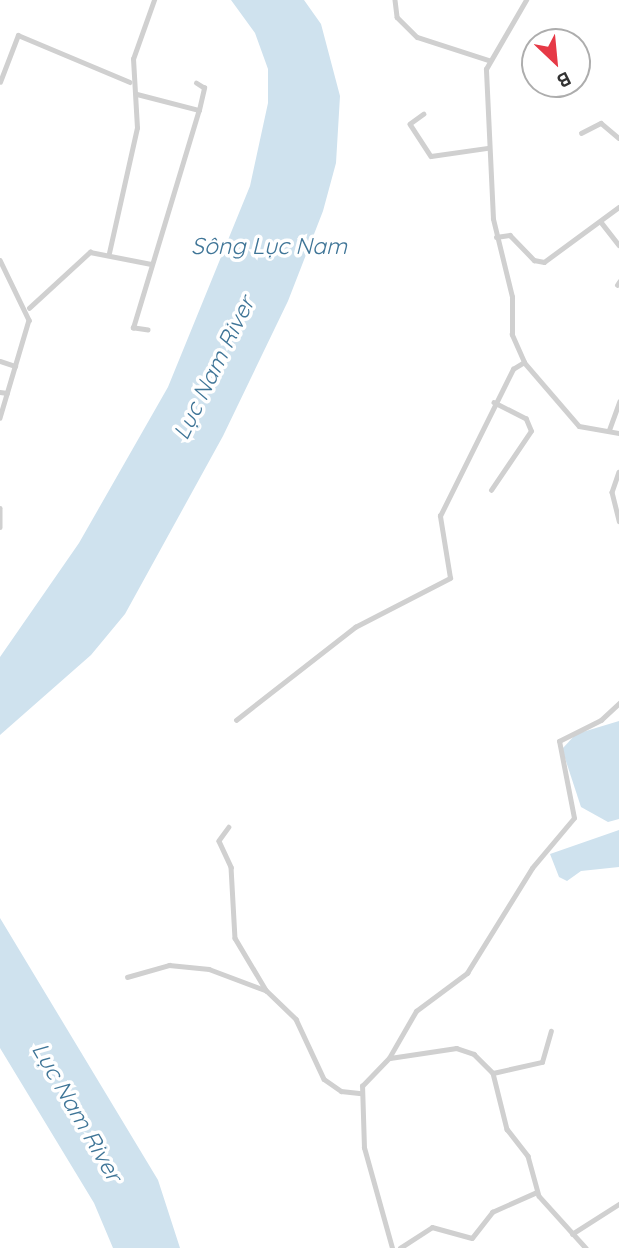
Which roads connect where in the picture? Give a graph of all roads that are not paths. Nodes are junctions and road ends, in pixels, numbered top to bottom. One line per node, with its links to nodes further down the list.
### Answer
1 (154, 0): 6 (street)
2 (395, 0): 4 (street)
3 (526, 0): 4 (street)
4 (488, 60): 13 (street)
5 (0, 82): 6 (street)
6 (130, 82): 8 (street)
7 (196, 83): 9 (street)
8 (137, 94): 9 (street); 18 (street)
9 (199, 110): 20 (street)
10 (424, 114): 13 (street)
11 (581, 133): 12 (street)
12 (619, 138)
13 (487, 148): 16 (street)
14 (619, 206): 15 (street)
15 (601, 222): 16 (street); 17 (street)
16 (496, 237): 24 (street)
17 (619, 245)
18 (109, 253): 20 (street); 21 (street)
19 (0, 260): 21 (street)
20 (151, 264): 22 (street)
21 (28, 308): 25 (street)
22 (148, 330)
23 (0, 361): 25 (street)
24 (524, 362): 29 (street); 31 (street)
25 (15, 366): 27 (street)
26 (0, 392): 27 (street)
27 (7, 393): 30 (street)
28 (619, 402): 31 (street)
29 (494, 403): 34 (street); 39 (street)
30 (0, 418)
31 (610, 430): 32 (street)
32 (619, 433)
33 (619, 472): 36 (street)
34 (491, 490)
35 (0, 508): 37 (street)
36 (619, 521)
37 (0, 527)
38 (619, 703): 44 (street)
39 (236, 720)
40 (229, 827): 42 (street)
41 (127, 977): 42 (street)
42 (266, 990): 46 (street)
43 (551, 1031): 45 (street)
44 (389, 1058): 45 (street); 46 (street)
45 (493, 1073): 47 (street)
46 (361, 1093): 50 (street)
47 (537, 1192): 49 (street); 50 (street)
48 (619, 1204): 49 (street)
49 (572, 1234): 51 (street)
50 (396, 1247)
51 (586, 1248)

